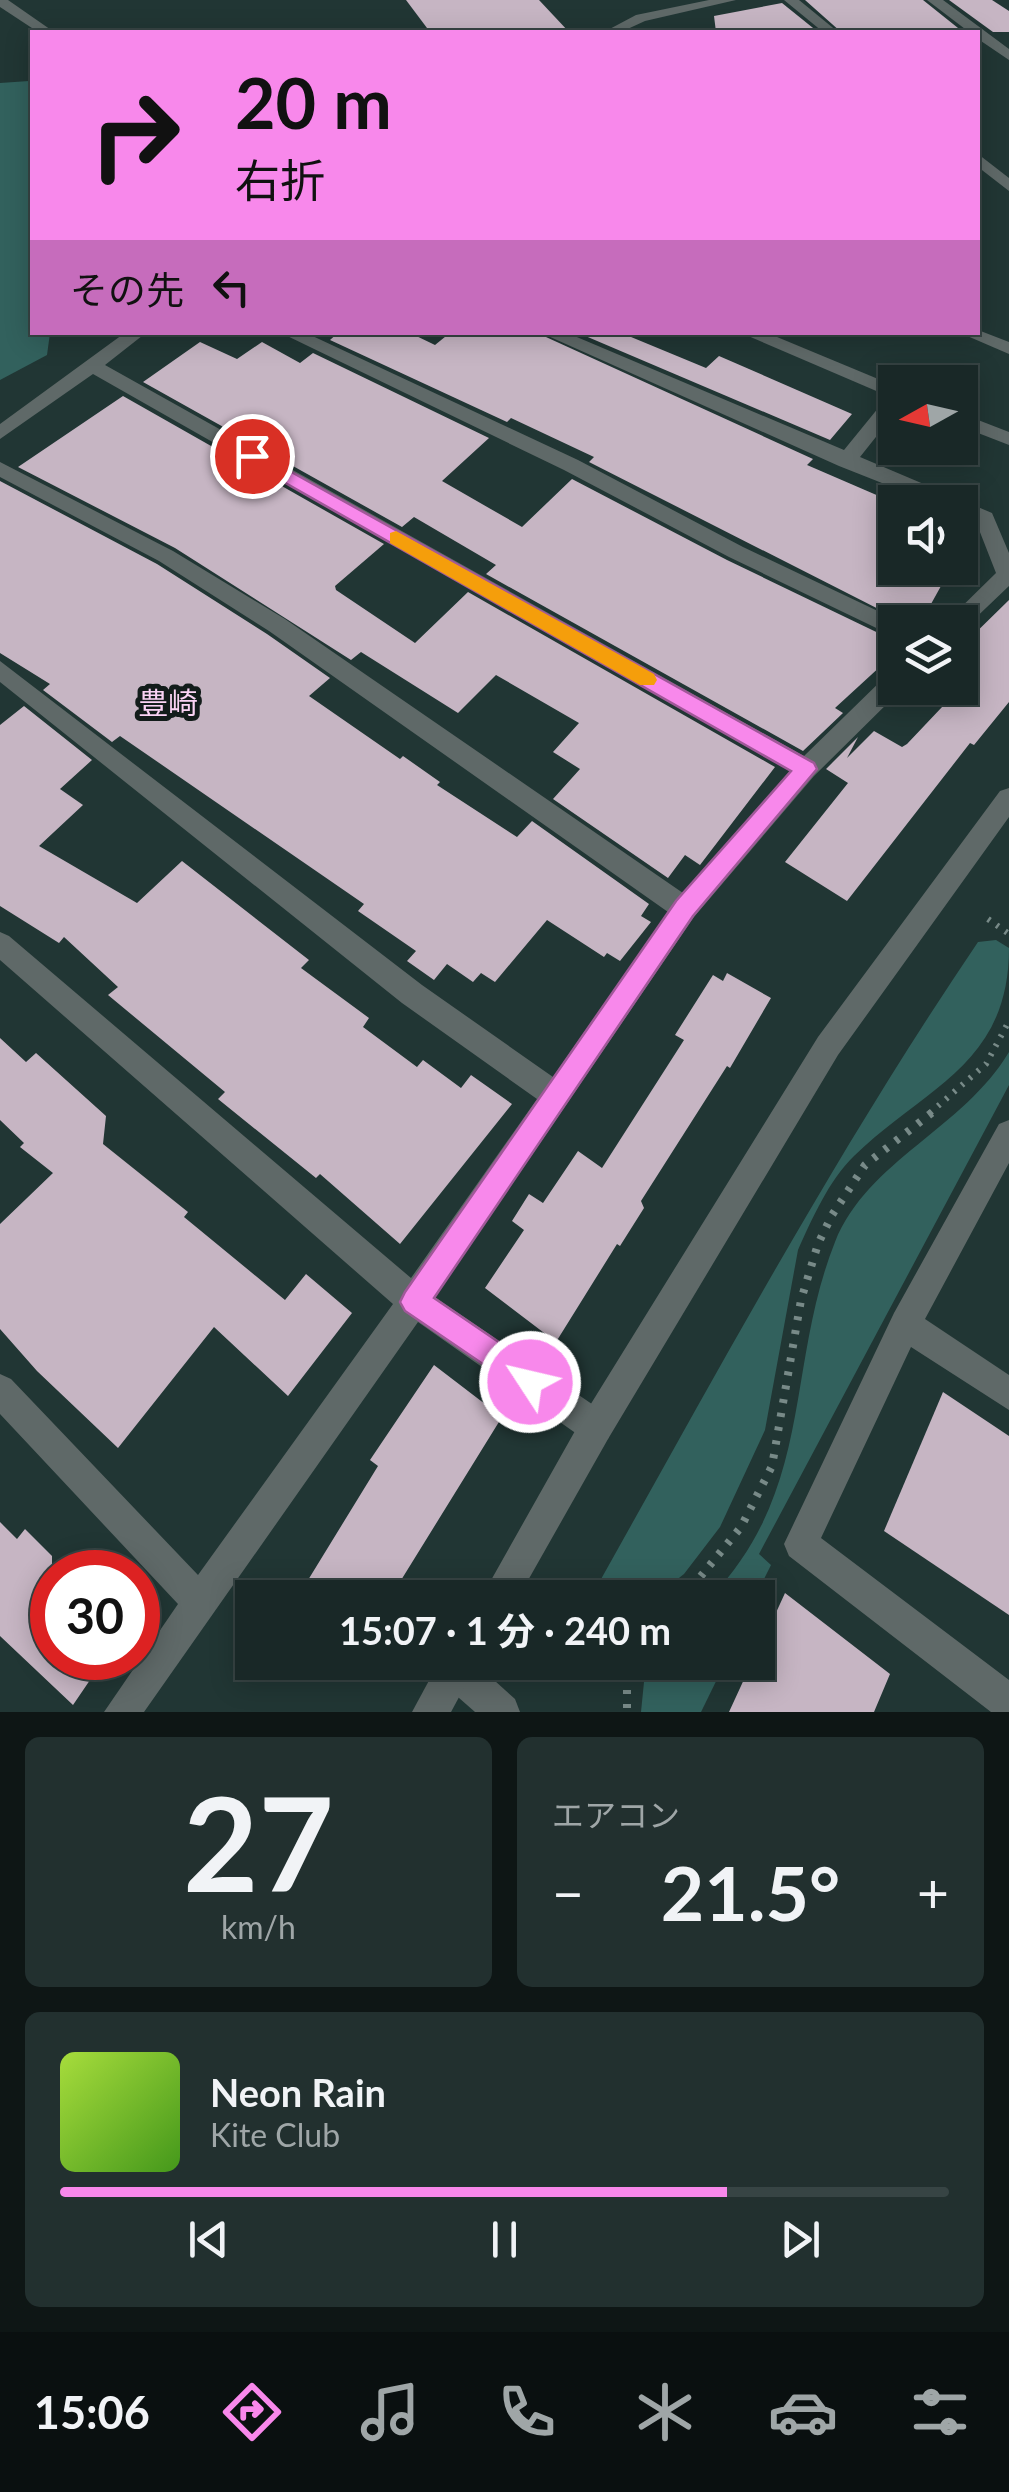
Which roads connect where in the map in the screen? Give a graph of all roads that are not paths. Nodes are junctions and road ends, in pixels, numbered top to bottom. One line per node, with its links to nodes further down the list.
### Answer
1 (648, 0): 6 (street)
2 (729, 0): 6 (street)
3 (791, 0): 10 (street)
4 (934, 0): 11 (street)
5 (0, 1): 7 (street)
6 (662, 13): 8 (street); 9 (street)
7 (43, 30)
8 (614, 30)
9 (680, 30)
10 (828, 30)
11 (974, 30)
12 (980, 34): 13 (street)
13 (1009, 56)
14 (980, 160): 15 (street)
15 (1009, 186)
16 (134, 335): 22 (street)
17 (294, 335): 33 (street)
18 (555, 335): 28 (street)
19 (755, 335): 23 (street)
20 (975, 335): 21 (street)
21 (1009, 348)
22 (92, 366): 26 (street); 36 (street)
23 (878, 389)
24 (878, 419): 28 (street)
25 (978, 426): 27 (street)
26 (0, 434)
27 (1009, 439)
28 (846, 461): 30 (street)
29 (0, 469): 38 (street)
30 (906, 485)
31 (978, 515): 32 (street)
32 (975, 605)
33 (878, 621)
34 (5, 681): 40 (street)
35 (878, 698): 36 (street)
36 (806, 769): 38 (street)
37 (1009, 798): 46 (street)
38 (685, 909): 40 (street)
39 (0, 944): 42 (street)
40 (556, 1096): 42 (street)
41 (1009, 1134): 43 (street)
42 (414, 1302): 46 (street); 48 (street)
43 (904, 1324): 45 (street); 51 (street)
44 (0, 1390): 48 (street)
45 (1009, 1394)
46 (596, 1427): 47 (street)
47 (508, 1580)
48 (199, 1601): 52 (street)
49 (449, 1680): 53 (street)
50 (471, 1680): 54 (street)
51 (1009, 1703)
52 (122, 1712)
53 (430, 1712)
54 (502, 1712)

